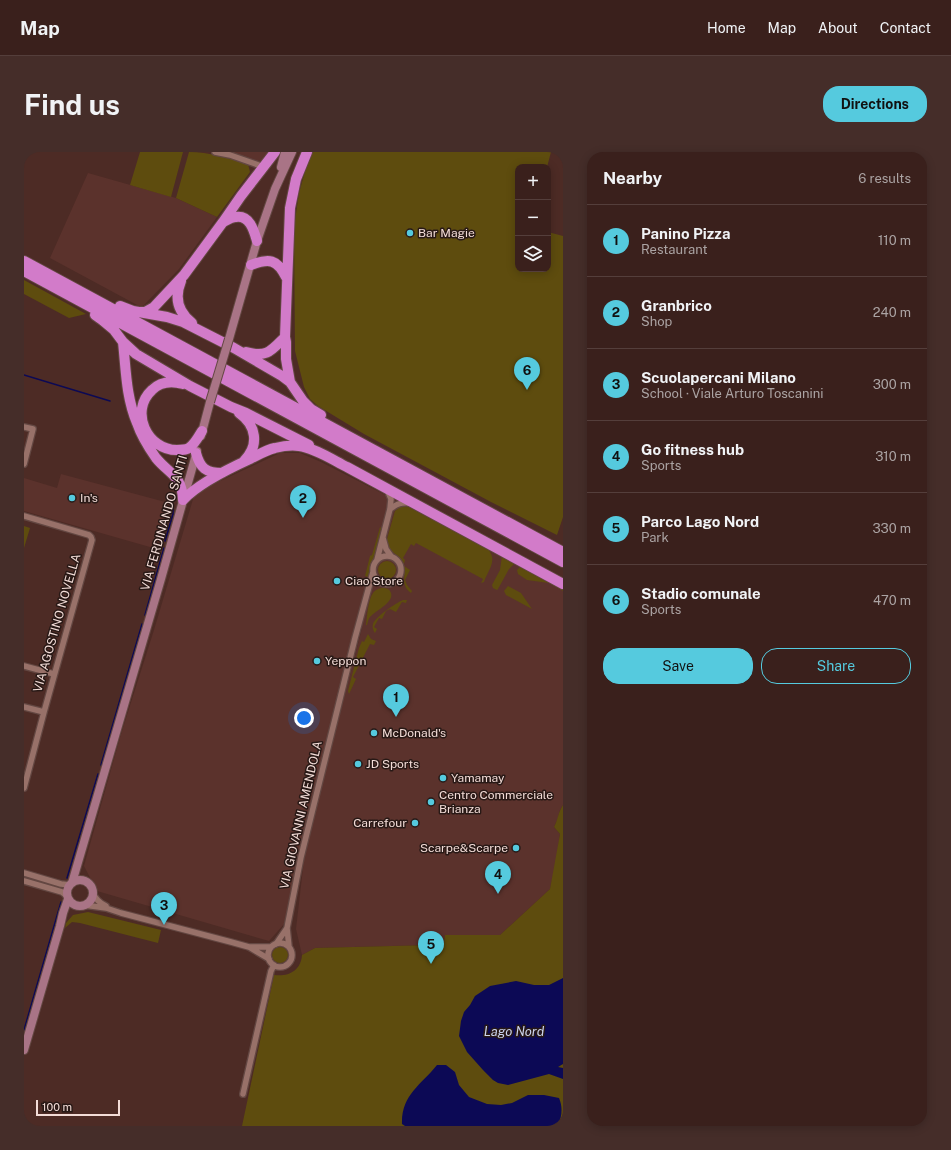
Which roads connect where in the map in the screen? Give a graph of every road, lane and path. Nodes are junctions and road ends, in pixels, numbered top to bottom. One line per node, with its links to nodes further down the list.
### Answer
1 (215, 152): 6 (street)
2 (275, 152): 6 (highway)
3 (285, 152): 7 (main road)
4 (292, 152): 7 (main road)
5 (307, 152): 14 (highway)
6 (264, 167): 8 (highway)
7 (275, 189): 9 (main road, VIA FERDINANDO SANTI)
8 (224, 222): 9 (highway); 13 (highway)
9 (257, 241): 11 (main road, VIA FERDINANDO SANTI)
10 (24, 261): 16 (highway)
11 (251, 266): 14 (highway); 21 (main road, VIA FERDINANDO SANTI)
12 (24, 271): 15 (highway)
13 (184, 275): 17 (highway); 18 (highway)
14 (286, 277): 19 (highway)
15 (47, 283): 20 (highway); 42 (highway)
16 (87, 295): 17 (highway); 26 (highway)
17 (138, 312): 18 (highway)
18 (200, 329): 21 (highway)
19 (285, 337): 21 (highway); 22 (highway)
20 (123, 342): 23 (highway); 34 (highway)
21 (231, 343): 22 (highway); 27 (main road, VIA FERDINANDO SANTI, bridge)
22 (290, 382): 26 (highway)
23 (190, 386): 24 (highway); 27 (highway)
24 (231, 408): 29 (highway); 31 (highway)
25 (24, 427): 30 (street)
26 (332, 427): 39 (highway)
27 (202, 431): 28 (main road, VIA FERDINANDO SANTI)
28 (196, 453): 32 (highway); 34 (main road, VIA FERDINANDO SANTI)
29 (243, 462): 31 (highway); 32 (highway)
30 (24, 464)
31 (347, 467): 33 (highway)
32 (222, 473): 34 (highway)
33 (383, 486): 35 (highway); 36 (street)
34 (183, 500): 54 (main road, VIA FERDINANDO SANTI)
35 (416, 504): 36 (street); 45 (highway)
36 (390, 509): 38 (street)
37 (24, 516): 48 (street, VIA AGOSTINO NOVELLA)
38 (383, 538): 40 (street); 41 (street)
39 (563, 552)
40 (391, 556): 41 (street); 44 (street)
41 (376, 561): 43 (street)
42 (563, 562)
43 (373, 572): 44 (street); 46 (street, VIA GIOVANNI AMENDOLA)
44 (381, 582): 46 (street)
45 (563, 584)
46 (368, 591): 64 (street, VIA GIOVANNI AMENDOLA)
47 (24, 666): 48 (street)
48 (54, 674): 50 (street, VIA AGOSTINO NOVELLA)
49 (24, 706): 50 (street)
50 (44, 712): 52 (street, VIA AGOSTINO NOVELLA)
51 (24, 760): 52 (street)
52 (31, 762): 53 (street, VIA AGOSTINO NOVELLA)
53 (24, 788)
54 (78, 864): 57 (main road); 58 (main road, VIA FERDINANDO SANTI)
55 (24, 873): 58 (street)
56 (24, 881): 60 (street)
57 (84, 881): 58 (main road); 59 (main road)
58 (71, 884): 60 (main road)
59 (92, 892): 61 (main road); 62 (street)
60 (68, 897): 61 (main road); 63 (main road)
61 (81, 906): 62 (street); 63 (main road)
62 (121, 913): 66 (street)
63 (60, 926): 70 (main road)
64 (287, 928): 65 (street, VIA GIOVANNI AMENDOLA); 67 (street, VIA GIOVANNI AMENDOLA)
65 (273, 945): 66 (street); 67 (street); 68 (street)
66 (249, 947): 68 (street)
67 (289, 948): 69 (street)
68 (269, 959): 69 (street)
69 (274, 965): 71 (street)
70 (24, 1050)
71 (243, 1094)

